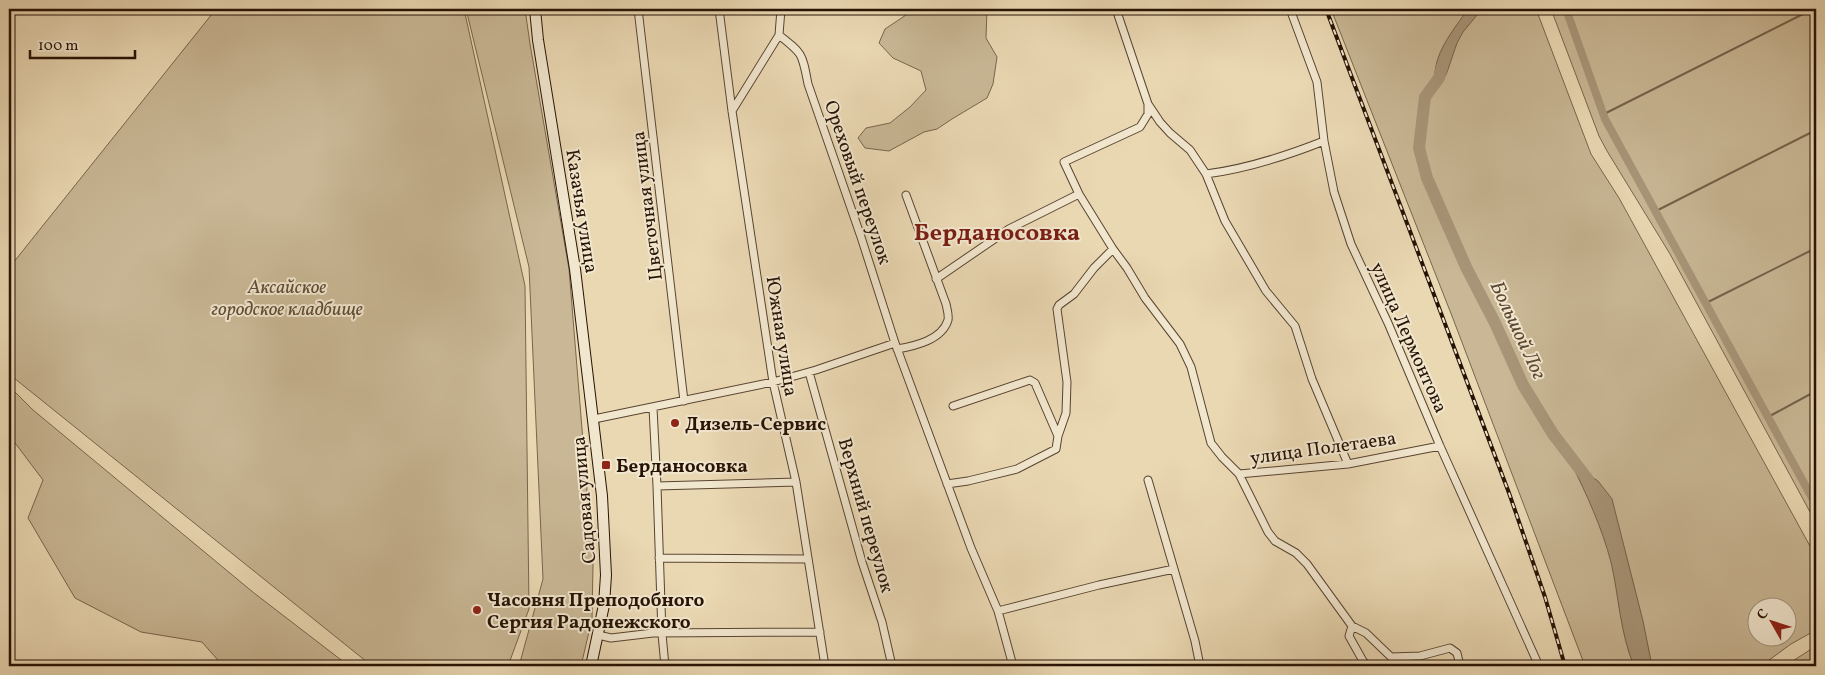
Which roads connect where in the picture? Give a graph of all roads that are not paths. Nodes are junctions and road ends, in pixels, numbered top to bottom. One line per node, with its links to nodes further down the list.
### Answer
1 (535, 9): 22 (main road, Казачья улица)
2 (638, 9): 19 (street, Цветочная улица)
3 (719, 9): 9 (street, Южная улица)
4 (781, 9): 7 (street)
5 (1116, 9): 8 (street)
6 (1290, 9): 10 (street, улица Лермонтова)
7 (779, 35): 9 (street); 16 (street, Ореховый переулок)
8 (1148, 104): 11 (street); 12 (street)
9 (732, 111): 18 (street, Южная улица)
10 (1324, 142): 11 (street); 24 (street, улица Лермонтова)
11 (1206, 174): 25 (street)
12 (1079, 194): 14 (street); 15 (street)
13 (906, 195): 15 (street)
14 (1113, 249): 23 (street); 26 (street)
15 (936, 279): 16 (street)
16 (896, 346): 17 (street); 29 (street, Ореховый переулок)
17 (809, 372): 18 (street); 42 (street, Верхний переулок)
18 (773, 382): 19 (street); 28 (street, Южная улица)
19 (684, 401): 21 (street)
20 (953, 406): 23 (street)
21 (653, 408): 22 (street); 30 (street)
22 (594, 419): 38 (main road, Садовая улица)
23 (1058, 436): 29 (street)
24 (1440, 446): 25 (street, улица Полетаева); 47 (street, улица Лермонтова)
25 (1348, 464): 26 (street, улица Полетаева)
26 (1239, 474): 35 (street)
27 (1148, 480): 33 (street)
28 (796, 482): 30 (street); 32 (street, Южная улица)
29 (947, 484): 34 (street, Ореховый переулок)
30 (657, 486): 31 (street)
31 (659, 558): 32 (street); 37 (street)
32 (808, 559): 36 (street, Южная улица)
33 (1174, 569): 34 (street); 44 (street)
34 (998, 611): 43 (street, Ореховый переулок)
35 (1352, 626): 45 (street); 46 (street)
36 (820, 632): 37 (street); 41 (street, Южная улица)
37 (662, 634): 38 (street); 40 (street)
38 (598, 635): 39 (main road, Садовая улица)
39 (591, 666)
40 (665, 666)
41 (824, 666)
42 (892, 666)
43 (1013, 666)
44 (1200, 666)
45 (1368, 666)
46 (1460, 666)
47 (1539, 666)

